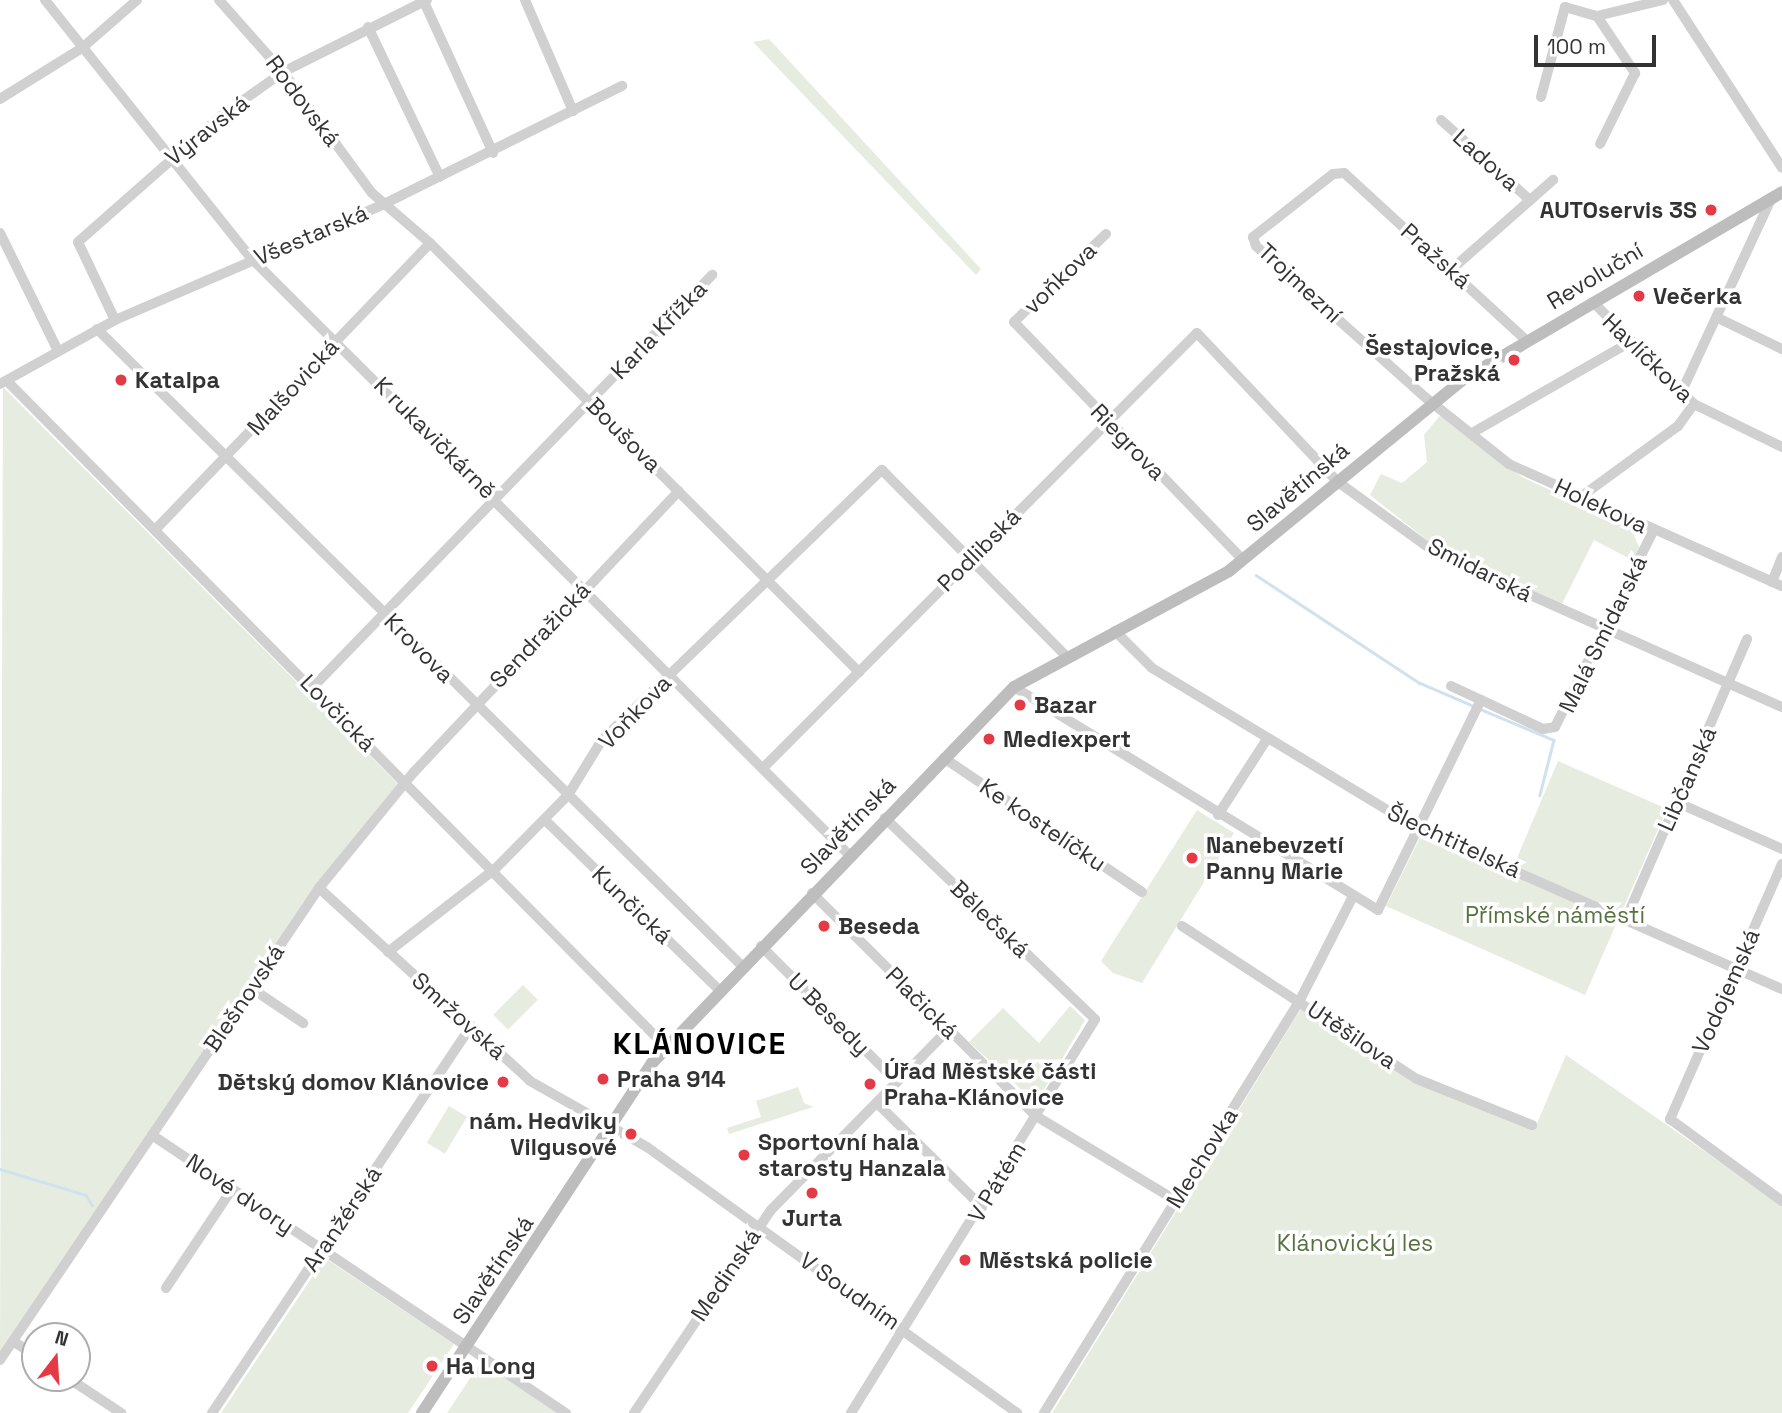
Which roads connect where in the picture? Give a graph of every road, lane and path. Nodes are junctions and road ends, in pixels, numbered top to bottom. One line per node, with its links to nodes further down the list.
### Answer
1 (45, 0): 10 (street, K rukavičkárně)
2 (137, 0): 10 (street)
3 (219, 0): 11 (street, Rodovská)
4 (526, 0): 15 (street)
5 (1663, 0): 8 (street)
6 (1673, 0): 20 (street)
7 (421, 1): 9 (street, Výravská); 18 (street)
8 (1597, 16): 13 (street); 17 (street)
9 (368, 27): 11 (street, Výravská); 22 (street)
10 (82, 48): 14 (street); 19 (street, K rukavičkárně)
11 (283, 72): 19 (street, Výravská); 26 (street, Rodovská)
12 (622, 86): 15 (street, Všestarská)
13 (1541, 97)
14 (0, 99)
15 (573, 111): 18 (street, Všestarská)
16 (1441, 120): 25 (street, Ladova)
17 (1600, 144)
18 (493, 153): 22 (street, Všestarská)
19 (168, 160): 30 (street, K rukavičkárně); 35 (street, Výravská)
20 (1782, 167)
21 (1344, 173): 31 (street, Pražská); 47 (street, Trojmezní)
22 (440, 177): 26 (street, Všestarská)
23 (1553, 180): 25 (street)
24 (1777, 194): 33 (street, Revoluční); 34 (street)
25 (1530, 200): 31 (street)
26 (384, 204): 29 (street, Boušova); 30 (street, Všestarská)
27 (0, 233): 42 (street)
28 (1106, 234): 36 (street, voňkova)
29 (430, 243): 39 (street, Malšovická); 46 (street, Boušova)
30 (252, 259): 35 (street, Všestarská); 39 (street, K rukavičkárně)
31 (1452, 269): 40 (street, Pražská)
32 (712, 275): 46 (street, Karla Křížka)
33 (1593, 302): 40 (street, Revoluční); 41 (street, Havlíčkova)
34 (1717, 318): 43 (street); 45 (street)
35 (115, 320): 37 (street, Všestarská)
36 (1014, 322): 49 (street, Riegrova)
37 (97, 329): 42 (street, Všestarská); 52 (street, Krovova)
38 (1197, 333): 49 (street, Podlibská); 53 (street, Smidarská)
39 (338, 339): 52 (street, Malšovická); 56 (street, K rukavičkárně)
40 (1527, 341): 47 (street, Revoluční)
41 (1630, 342): 45 (street, Havlíčkova); 50 (street)
42 (57, 349): 44 (street, Všestarská)
43 (1782, 349)
44 (3, 383): 57 (street, Lovčická)
45 (1681, 393): 48 (street, Havlíčkova)
46 (590, 402): 54 (street, Boušova); 56 (street, Karla Křížka)
47 (1433, 402): 50 (street, Holekova); 53 (street, Slavětínská)
48 (1695, 404): 51 (street, Havlíčkova); 55 (street)
49 (1107, 421): 60 (street, Podlibská); 61 (street, Riegrova)
50 (1472, 433): 55 (street, Holekova)
51 (1782, 447)
52 (227, 457): 57 (street, Malšovická); 66 (street, Krovova)
53 (1338, 482): 61 (street, Slavětínská); 68 (street, Smidarská)
54 (679, 491): 62 (street, Boušova); 65 (street, Sendražická)
55 (1582, 496): 58 (street, Holekova)
56 (495, 499): 65 (street, K rukavičkárně); 66 (street, Karla Křížka)
57 (155, 530): 74 (street, Lovčická)
58 (1653, 531): 63 (street, Holekova); 68 (street, Malá Smidarská)
59 (1782, 558): 63 (street)
60 (970, 559): 62 (street, Voňkova); 70 (street); 71 (street, Podlibská)
61 (1243, 560): 67 (street, Slavětínská)
62 (769, 581): 71 (street, Boušova); 72 (street, Voňkova)
63 (1772, 582): 64 (street, Holekova)
64 (1782, 586)
65 (584, 588): 72 (street, K rukavičkárně); 77 (street, Sendražická)
66 (385, 614): 74 (street, Karla Křížka); 77 (street, Krovova)
67 (1115, 631): 70 (street, Slavětínská); 80 (street, Šlechtitelská)
68 (1606, 631): 73 (street, Smidarská); 78 (street, Malá Smidarská)
69 (1747, 639): 73 (street, Libčanská)
70 (1066, 656): 75 (street, Slavětínská)
71 (859, 673): 82 (street, Podlibská)
72 (670, 675): 82 (street, K rukavičkárně); 84 (street, Voňkova)
73 (1729, 684): 79 (street, Smidarská); 85 (street, Libčanská)
74 (313, 687): 83 (street, Lovčická)
75 (1014, 687): 81 (street, Slavětínská); 86 (street)
76 (1451, 687): 78 (street)
77 (475, 705): 83 (street, Sendražická); 84 (street, Krovova)
78 (1477, 706): 89 (street)
79 (1782, 707)
80 (1267, 739): 86 (street); 89 (street, Šlechtitelská)
81 (944, 758): 87 (street, Slavětínská); 95 (street, Ke kostelíčku)
82 (763, 768): 91 (street, K rukavičkárně)
83 (408, 785): 93 (street, Lovčická); 94 (street, Blešnovská)
84 (568, 795): 88 (street, Voňkova); 102 (street, Krovova)
85 (1676, 802): 90 (street); 98 (street, Libčanská)
86 (1218, 815): 97 (street)
87 (885, 818): 91 (street, Slavětínská); 108 (street, Bělečská)
88 (545, 820): 93 (street, Voňkova); 106 (street, Kunčická)
89 (1419, 829): 97 (street); 98 (street, Šlechtitelská)
90 (1782, 849)
91 (849, 855): 96 (street, Slavětínská)
92 (1782, 864): 103 (street, Vodojemská)
93 (488, 872): 101 (street, Voňkova); 112 (street, Lovčická)
94 (319, 888): 101 (street, Smržovská); 104 (street, Blešnovská)
95 (1142, 892)
96 (812, 893): 100 (street, Slavětínská); 111 (street, Plačická)
97 (1352, 898): 107 (street, Mechovka)
98 (1626, 919): 103 (street, Šlechtitelská)
99 (1182, 926): 107 (street, Utěšilova)
100 (761, 946): 102 (street, Slavětínská); 113 (street, U Besedy)
101 (388, 952): 110 (street, Smržovská)
102 (742, 966): 106 (street, Slavětínská)
103 (1736, 969): 105 (street, Šlechtitelská); 122 (street, Vodojemská)
104 (251, 988): 109 (street); 118 (street, Blešnovská)
105 (1782, 989)
106 (719, 990): 112 (street, Slavětínská)
107 (1300, 1000): 117 (street, Utěšilova); 121 (street, Mechovka)
108 (1095, 1019): 115 (street, V Pátém)
109 (303, 1023)
110 (471, 1026): 116 (street, Smržovská); 125 (street, Aranžérská)
111 (949, 1029): 113 (street, Medinská); 115 (street, Plačická)
112 (666, 1047): 116 (street, Slavětínská)
113 (897, 1082): 114 (street, Medinská)
114 (877, 1103): 123 (street); 124 (street, Medinská)
115 (1036, 1116): 121 (street, Plačická); 123 (street, V Pátém)
116 (612, 1124): 119 (street, Smržovská); 130 (street, Slavětínská)
117 (1532, 1125)
118 (152, 1135): 120 (street, Nové dvory); 128 (street, Blešnovská)
119 (647, 1147): 124 (street, V Soudním)
120 (232, 1189): 125 (street, Nové dvory); 126 (street)
121 (1175, 1200): 140 (street, Mechovka)
122 (1782, 1201)
123 (982, 1207): 127 (street, V Pátém)
124 (758, 1226): 127 (street, V Soudním); 137 (street, Medinská)
125 (322, 1249): 130 (street, Nové dvory); 134 (street, Aranžérská)
126 (166, 1288)
127 (906, 1331): 138 (street, V Pátém); 139 (street, V Soudním)
128 (13, 1341): 129 (street); 131 (street, Blešnovská)
129 (21, 1346)
130 (467, 1347): 135 (street, Slavětínská); 136 (street, Nové dvory)
131 (0, 1360)
132 (89, 1392): 133 (street)
133 (121, 1413)
134 (212, 1413)
135 (422, 1413)
136 (566, 1413)
137 (634, 1413)
138 (851, 1413)
139 (1017, 1413)
140 (1044, 1413)

